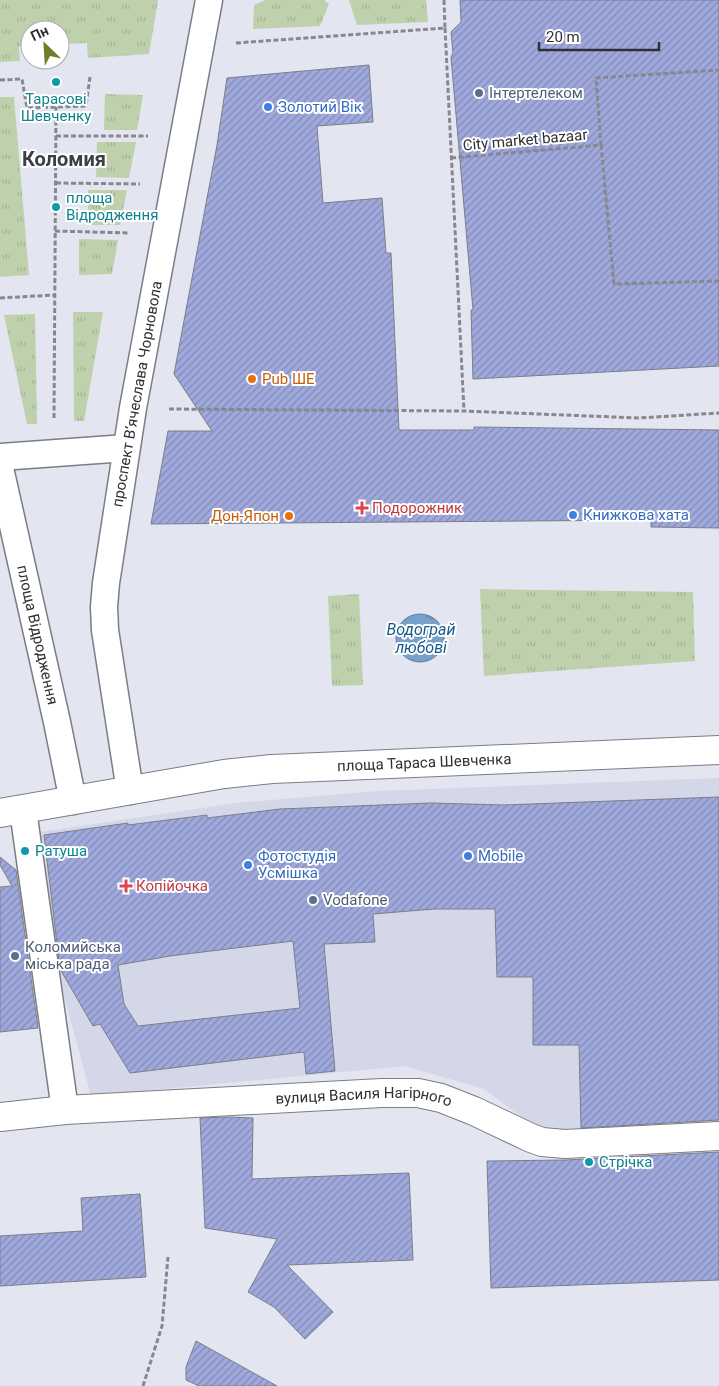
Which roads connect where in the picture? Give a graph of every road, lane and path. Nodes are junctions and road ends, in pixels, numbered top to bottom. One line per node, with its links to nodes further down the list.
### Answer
1 (209, 0): 4 (street, проспект Вʼячеслава Чорновола)
2 (444, 0): 3 (path)
3 (445, 28): 4 (path); 12 (path)
4 (201, 46): 9 (street, проспект Вʼячеслава Чорновола)
5 (719, 70): 11 (path, City market bazaar)
6 (90, 77): 8 (path)
7 (0, 80): 8 (path)
8 (56, 107): 10 (path)
9 (184, 135): 10 (path); 14 (street, проспект Вʼячеслава Чорновола)
10 (56, 136): 13 (path)
11 (601, 145): 12 (path, City market bazaar); 17 (path, City market bazaar)
12 (451, 158): 21 (path)
13 (56, 183): 14 (path); 15 (path)
14 (176, 184): 16 (street, проспект Вʼячеслава Чорновола)
15 (56, 231): 16 (path); 18 (path)
16 (166, 234): 20 (street, проспект Вʼячеслава Чорновола)
17 (719, 281)
18 (55, 295): 19 (path); 24 (path)
19 (0, 298)
20 (133, 408): 21 (path); 23 (street, проспект Вʼячеслава Чорновола)
21 (464, 411): 22 (path)
22 (719, 413)
23 (126, 448): 24 (street); 28 (street, проспект Вʼячеслава Чорновола)
24 (54, 453): 25 (street)
25 (0, 457)
26 (0, 468): 29 (street, площа Відродження)
27 (719, 750): 28 (street, площа Тараса Шевченка)
28 (130, 791): 29 (street, площа Тараса Шевченка)
29 (73, 801): 30 (street, площа Тараса Шевченка)
30 (11, 811): 31 (street)
31 (65, 1110): 32 (street, вулиця Василя Нагірного); 33 (street, вулиця Василя Нагірного)
32 (0, 1118)
33 (719, 1136)
34 (168, 1257): 35 (path)
35 (143, 1386)

